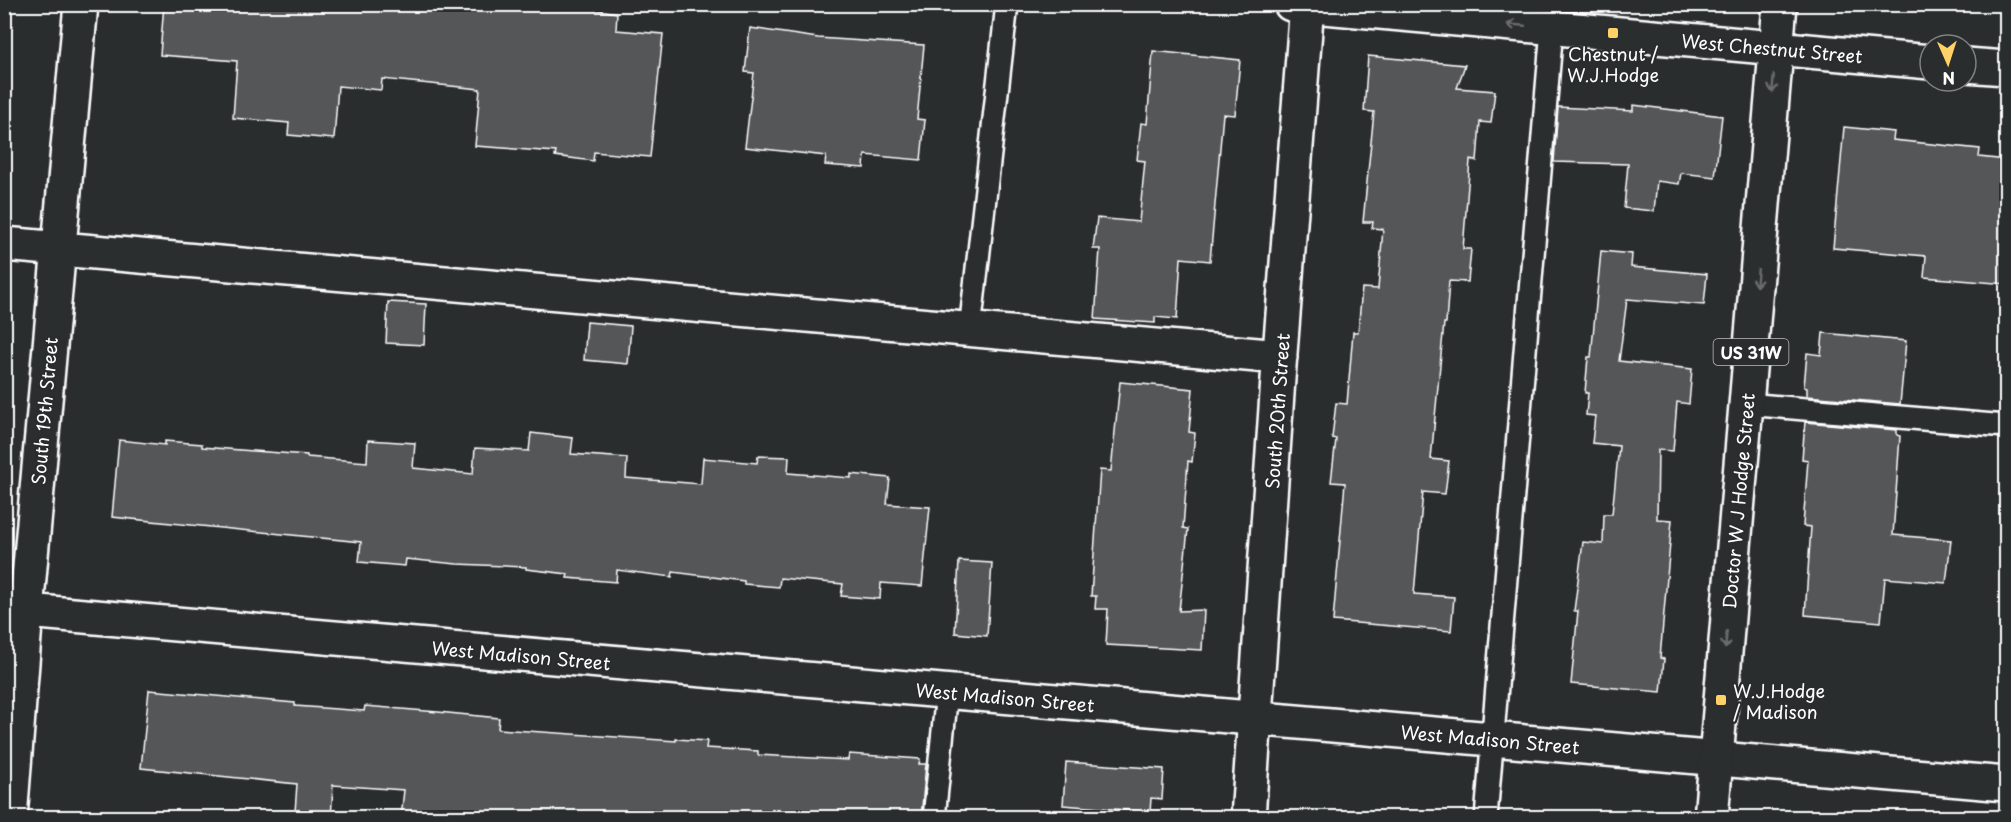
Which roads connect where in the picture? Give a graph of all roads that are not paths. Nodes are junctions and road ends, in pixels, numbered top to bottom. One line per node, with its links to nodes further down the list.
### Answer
1 (81, 4): 11 (street, South 19th Street)
2 (1007, 4): 12 (lane)
3 (1780, 4): 6 (street, Doctor W J Hodge Street / US 31W)
4 (1302, 5): 5 (street, West Chestnut Street, one-way to 4); 13 (street, South 20th Street)
5 (1552, 28): 6 (street, West Chestnut Street); 19 (lane)
6 (1776, 48): 7 (street, West Chestnut Street); 14 (street, Doctor W J Hodge Street / US 31W, one-way to 14)
7 (1918, 61)
8 (1978, 66): 9 (street)
9 (2007, 68)
10 (4, 244): 11 (street)
11 (59, 249): 12 (street); 16 (street, South 19th Street)
12 (970, 330): 13 (street)
13 (1280, 357): 18 (street, South 20th Street)
14 (1746, 404): 15 (lane); 20 (street, Doctor W J Hodge Street / US 31W, one-way to 20)
15 (2007, 426)
16 (15, 610): 17 (street, West Madison Street); 22 (street, South 19th Street)
17 (946, 692): 18 (street, West Madison Street); 23 (lane)
18 (1255, 719): 19 (street, West Madison Street); 24 (street, South 20th Street)
19 (1492, 739): 20 (street, West Madison Street); 25 (lane)
20 (1716, 759): 21 (street, West Madison Street); 26 (street, Doctor W J Hodge Street / US 31W)
21 (2007, 784)
22 (10, 818)
23 (934, 818)
24 (1248, 818)
25 (1486, 818)
26 (1711, 818)

